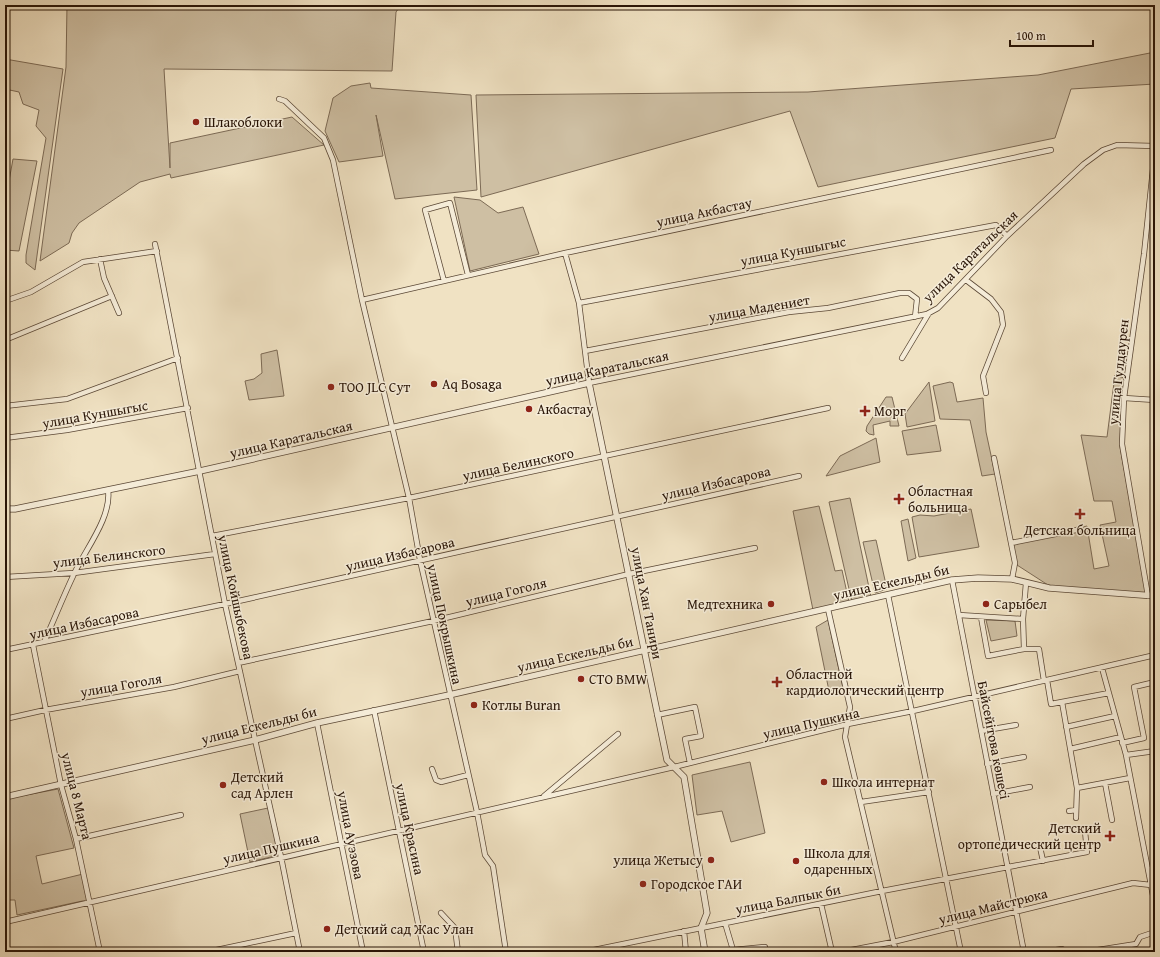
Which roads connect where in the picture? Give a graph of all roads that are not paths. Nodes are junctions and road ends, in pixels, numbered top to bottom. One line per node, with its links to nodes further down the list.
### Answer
1 (279, 99): 14 (street, улица Покрышкина)
2 (1155, 146): 5 (street, улица Каратальская)
3 (1051, 150): 8 (street, улица Акбастау)
4 (1155, 150): 26 (street, улица Гулдаурен)
5 (1007, 236): 11 (street, улица Каратальская); 16 (street, улица Куншыгыс)
6 (155, 244): 7 (street, улица Койшыбекова)
7 (157, 251): 9 (street); 22 (street, улица Койшыбекова)
8 (565, 252): 10 (street, улица Акбастау); 16 (street, улица Хан Танири)
9 (100, 259): 13 (street); 15 (street)
10 (468, 276): 12 (street, улица Акбастау); 12 (street)
11 (966, 280): 17 (street, улица Каратальская); 25 (street)
12 (444, 281): 14 (street, улица Акбастау)
13 (112, 296): 18 (street); 20 (street)
14 (362, 300): 31 (street, улица Покрышкина)
15 (5, 301)
16 (579, 303): 21 (street, улица Хан Танири)
17 (929, 312): 19 (street, улица Каратальская); 23 (street)
18 (119, 313)
19 (915, 317): 21 (street, улица Мадениет); 24 (street, улица Каратальская)
20 (5, 339)
21 (585, 352): 24 (street, улица Хан Танири)
22 (178, 358): 28 (street); 29 (street, улица Койшыбекова)
23 (902, 358)
24 (589, 383): 31 (street, улица Каратальская); 33 (street, улица Хан Танири)
25 (986, 392)
26 (1124, 398): 27 (street); 54 (street, улица Гулдаурен)
27 (1155, 400)
28 (5, 406)
29 (188, 408): 32 (street, улица Куншыгыс); 35 (street, улица Койшыбекова)
30 (828, 408): 33 (street, улица Белинского)
31 (393, 428): 35 (street, улица Каратальская); 38 (street, улица Покрышкина)
32 (5, 438)
33 (605, 457): 38 (street, улица Белинского); 40 (street, улица Хан Танири)
34 (994, 458): 43 (street)
35 (200, 471): 37 (street, улица Каратальская); 42 (street, улица Койшыбекова)
36 (799, 476): 40 (street, улица Избасарова)
37 (108, 490): 39 (street, улица Каратальская); 47 (street)
38 (409, 498): 42 (street, улица Белинского); 46 (street, улица Покрышкина)
39 (5, 508)
40 (617, 516): 46 (street, улица Избасарова); 48 (street, улица Хан Танири)
41 (1081, 529): 43 (street)
42 (212, 536): 45 (street, улица Койшыбекова)
43 (1011, 543): 50 (street)
44 (755, 548): 48 (street, улица Гоголя)
45 (216, 554): 47 (street, улица Белинского); 56 (street, улица Койшыбекова)
46 (420, 560): 56 (street, улица Избасарова); 61 (street, улица Покрышкина)
47 (74, 573): 49 (street, улица Белинского); 62 (street)
48 (628, 574): 61 (street, улица Гоголя); 66 (street, улица Хан Танири)
49 (5, 577)
50 (1012, 579): 51 (street, улица Ескельды би); 52 (street, улица Ескельды би)
51 (952, 580): 53 (street, улица Ескельды би); 58 (street, Байсейітова көшесі)
52 (1026, 583): 54 (street, улица Ескельды би); 60 (street)
53 (888, 595): 57 (street, улица Ескельды би); 79 (street)
54 (1148, 596): 55 (street, улица Ескельды би)
55 (1155, 596)
56 (225, 604): 62 (street, улица Избасарова); 68 (street, улица Койшыбекова)
57 (828, 609): 66 (street, улица Ескельды би); 84 (street)
58 (959, 615): 59 (street); 75 (street, Байсейітова көшесі)
59 (981, 617): 60 (street); 64 (street)
60 (1023, 619): 64 (street)
61 (433, 621): 68 (street, улица Гоголя); 74 (street, улица Покрышкина)
62 (44, 642): 63 (street, улица Избасарова)
63 (33, 645): 65 (street, улица Избасарова); 77 (street, улица 8 Марта)
64 (1024, 649): 71 (street)
65 (5, 650)
66 (644, 651): 74 (street, улица Ескельды би); 80 (street, улица Хан Танири)
67 (1155, 655): 69 (street, улица Пушкина)
68 (238, 663): 70 (street, улица Койшыбекова)
69 (1102, 668): 71 (street, улица Пушкина); 73 (street)
70 (240, 671): 77 (street, улица Гоголя); 90 (street, улица Койшыбекова)
71 (1045, 681): 75 (street, улица Пушкина); 76 (street)
72 (1155, 682): 91 (street)
73 (1109, 693): 76 (street); 81 (street)
74 (449, 695): 78 (street, улица Ескельды би); 100 (street, улица Покрышкина)
75 (974, 697): 79 (street, улица Пушкина); 87 (street, Байсейітова көшесі)
76 (1062, 702): 86 (street)
77 (45, 710): 82 (street, улица Гоголя); 103 (street, улица 8 Марта)
78 (374, 710): 83 (street, улица Ескельды би); 117 (street, улица Красина)
79 (913, 711): 84 (street, улица Пушкина); 106 (street)
80 (657, 715): 96 (street); 98 (street, улица Хан Танири)
81 (1115, 716): 86 (street); 89 (street)
82 (5, 719)
83 (317, 723): 90 (street, улица Ескельды би); 120 (street, улица Ауэзова)
84 (848, 724): 96 (street, улица Пушкина); 110 (street)
85 (1016, 725): 87 (street)
86 (1066, 726): 92 (street)
87 (981, 731): 97 (street, Байсейітова көшесі)
88 (618, 734): 109 (street, улица Пушкина)
89 (1121, 737): 91 (street); 92 (street)
90 (255, 740): 103 (street, улица Ескельды би); 122 (street, улица Койшыбекова)
91 (1122, 743): 94 (street)
92 (1070, 749): 105 (street)
93 (1155, 751): 94 (street)
94 (1126, 755): 101 (street)
95 (1024, 757): 97 (street)
96 (690, 763): 98 (street, улица Пушкина)
97 (987, 764): 107 (street, Байсейітова көшесі)
98 (674, 767): 109 (street, улица Пушкина); 138 (street, улица Хан Танири)
99 (432, 769): 100 (street)
100 (468, 775): 113 (street, улица Покрышкина)
101 (1130, 778): 102 (street); 126 (street)
102 (1104, 782): 105 (street); 116 (street)
103 (61, 785): 108 (street, улица Ескельды би); 119 (street, улица 8 Марта)
104 (1030, 787): 107 (street)
105 (1077, 788): 111 (street)
106 (929, 792): 110 (street); 127 (street)
107 (993, 794): 124 (street, Байсейітова көшесі)
108 (5, 797)
109 (543, 797): 113 (street, улица Пушкина)
110 (861, 802): 129 (street)
111 (1076, 810): 112 (street); 115 (street)
112 (1069, 811)
113 (477, 812): 117 (street, улица Пушкина); 155 (street, улица Покрышкина)
114 (181, 815): 119 (street)
115 (1076, 818)
116 (1112, 820)
117 (398, 830): 120 (street, улица Пушкина); 153 (street, улица Красина)
118 (1084, 831): 123 (street, улица Балпык би)
119 (76, 839): 130 (street, улица 8 Марта)
120 (341, 843): 122 (street, улица Пушкина); 152 (street, улица Ауэзова)
121 (1040, 847): 123 (street)
122 (281, 857): 130 (street, улица Пушкина); 141 (street, улица Койшыбекова)
123 (1043, 860): 124 (street, улица Балпык би)
124 (1008, 867): 127 (street, улица Балпык би); 133 (street, Байсейітова көшесі)
125 (1155, 868): 126 (street)
126 (1148, 870): 128 (street)
127 (946, 879): 129 (street, улица Балпык би); 137 (street)
128 (1151, 885): 132 (street); 133 (street, улица Майстрюка)
129 (882, 891): 131 (street, улица Балпык би); 142 (street)
130 (90, 901): 135 (street, улица Пушкина); 149 (street, улица 8 Марта)
131 (821, 904): 136 (street, улица Балпык би); 159 (street)
132 (1155, 906)
133 (1016, 912): 137 (street, улица Майстрюка); 163 (street, Байсейітова көшесі)
134 (441, 914): 154 (street)
135 (5, 922)
136 (725, 923): 138 (street, улица Балпык би); 144 (street)
137 (956, 926): 142 (street, улица Майстрюка); 162 (street)
138 (701, 928): 139 (street, улица Балпык би); 158 (street, улица Хан Танири)
139 (684, 931): 156 (street, улица Балпык би); 157 (street)
140 (1155, 932): 143 (street)
141 (296, 934): 150 (street); 151 (street, улица Койшыбекова)
142 (893, 942): 146 (street, улица Майстрюка); 161 (street)
143 (1127, 946): 145 (street); 167 (street)
144 (765, 947)
145 (1118, 950): 148 (street)
146 (849, 951): 160 (street, улица Майстрюка)
147 (1052, 951): 164 (street); 165 (street)
148 (1092, 951): 166 (street)
149 (100, 952)
150 (207, 952)
151 (300, 952)
152 (363, 952)
153 (424, 952)
154 (458, 952)
155 (506, 952)
156 (584, 952)
157 (686, 952)
158 (705, 952)
159 (832, 952)
160 (841, 952)
161 (896, 952)
162 (961, 952)
163 (1024, 952)
164 (1044, 952)
165 (1066, 952)
166 (1085, 952)
167 (1128, 952)

